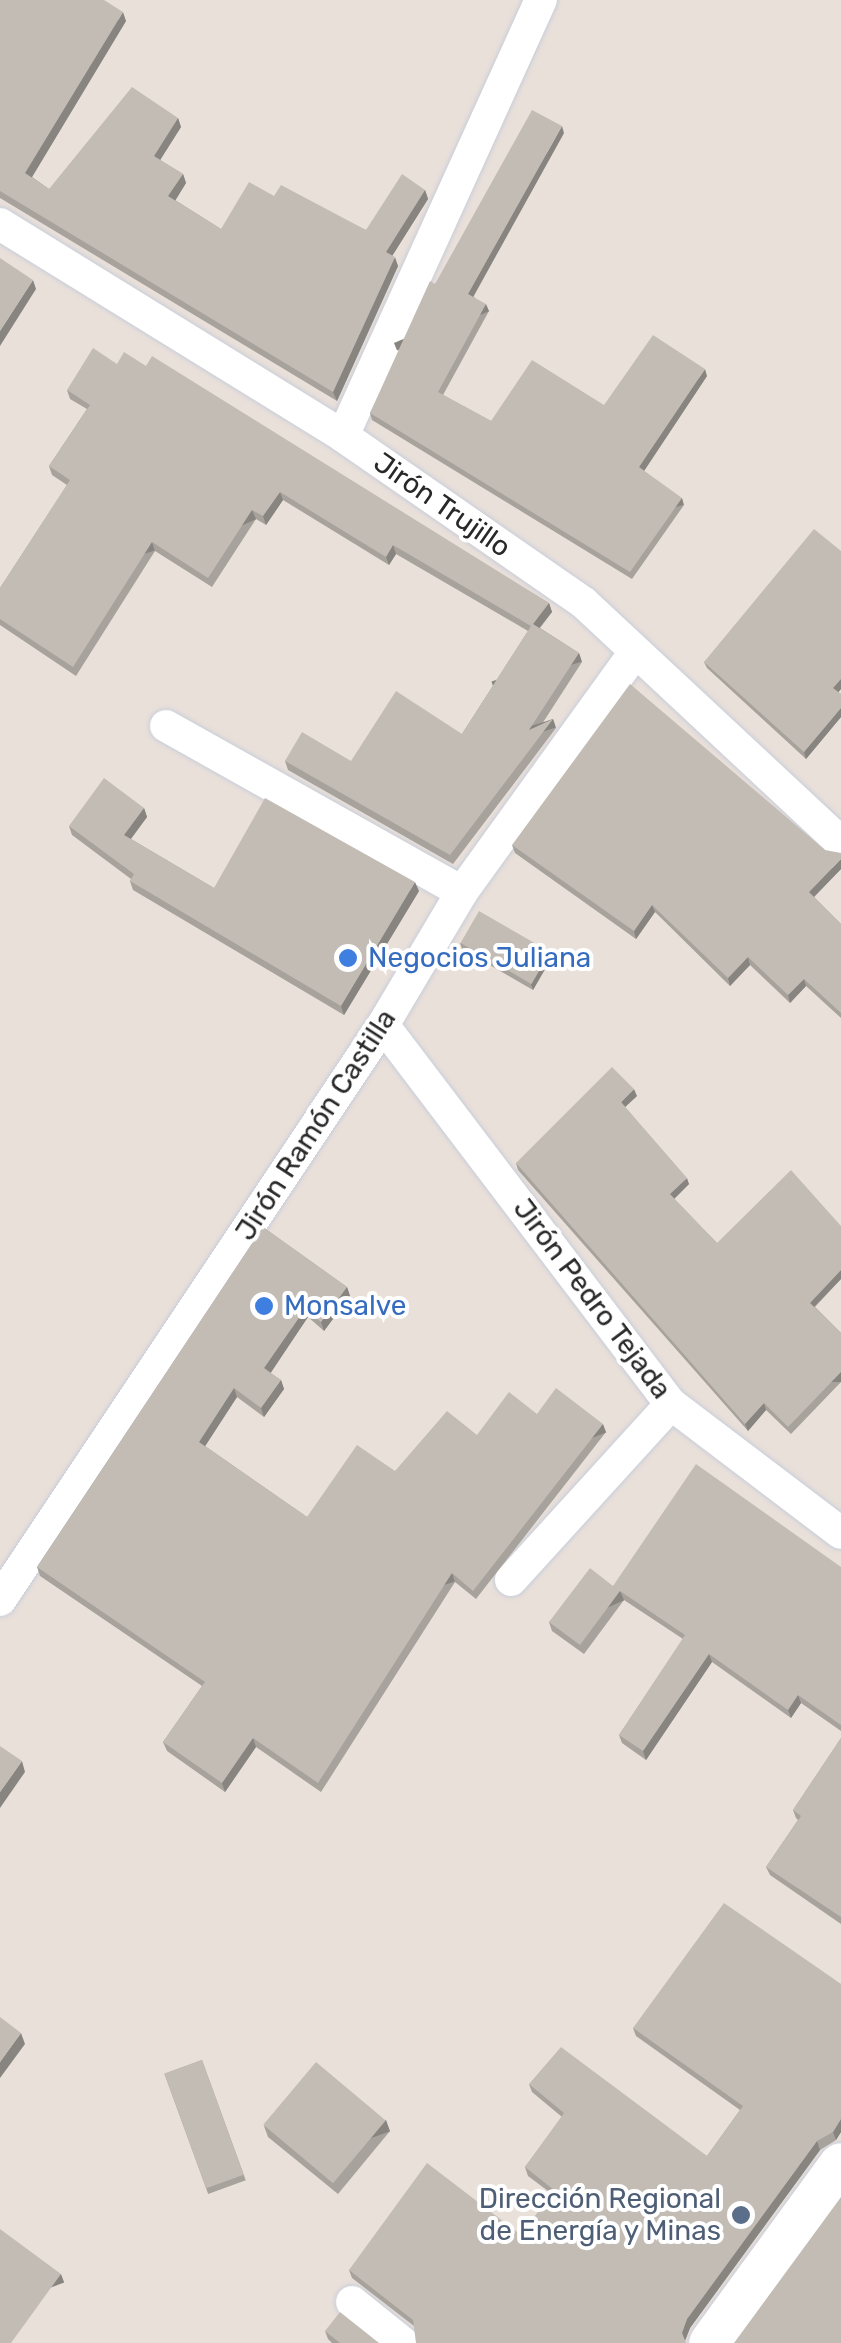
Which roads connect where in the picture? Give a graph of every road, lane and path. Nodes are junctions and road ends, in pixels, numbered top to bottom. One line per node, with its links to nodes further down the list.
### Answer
1 (541, 0): 3 (street)
2 (0, 224): 3 (street, Jirón Trujillo)
3 (343, 436): 4 (street, Jirón Trujillo)
4 (636, 652): 6 (street, Jirón Trujillo); 7 (street, Jirón Ramón Castilla)
5 (166, 726): 7 (street)
6 (841, 844)
7 (462, 892): 8 (street, Jirón Ramón Castilla)
8 (382, 1025): 9 (street, Jirón Pedro Tejada); 12 (street, Jirón Ramón Castilla)
9 (671, 1404): 10 (street, Jirón Pedro Tejada); 11 (street)
10 (841, 1533)
11 (511, 1580)
12 (0, 1600)
13 (841, 2165): 16 (main road)
14 (352, 2302): 15 (street)
15 (404, 2343)
16 (711, 2343)

